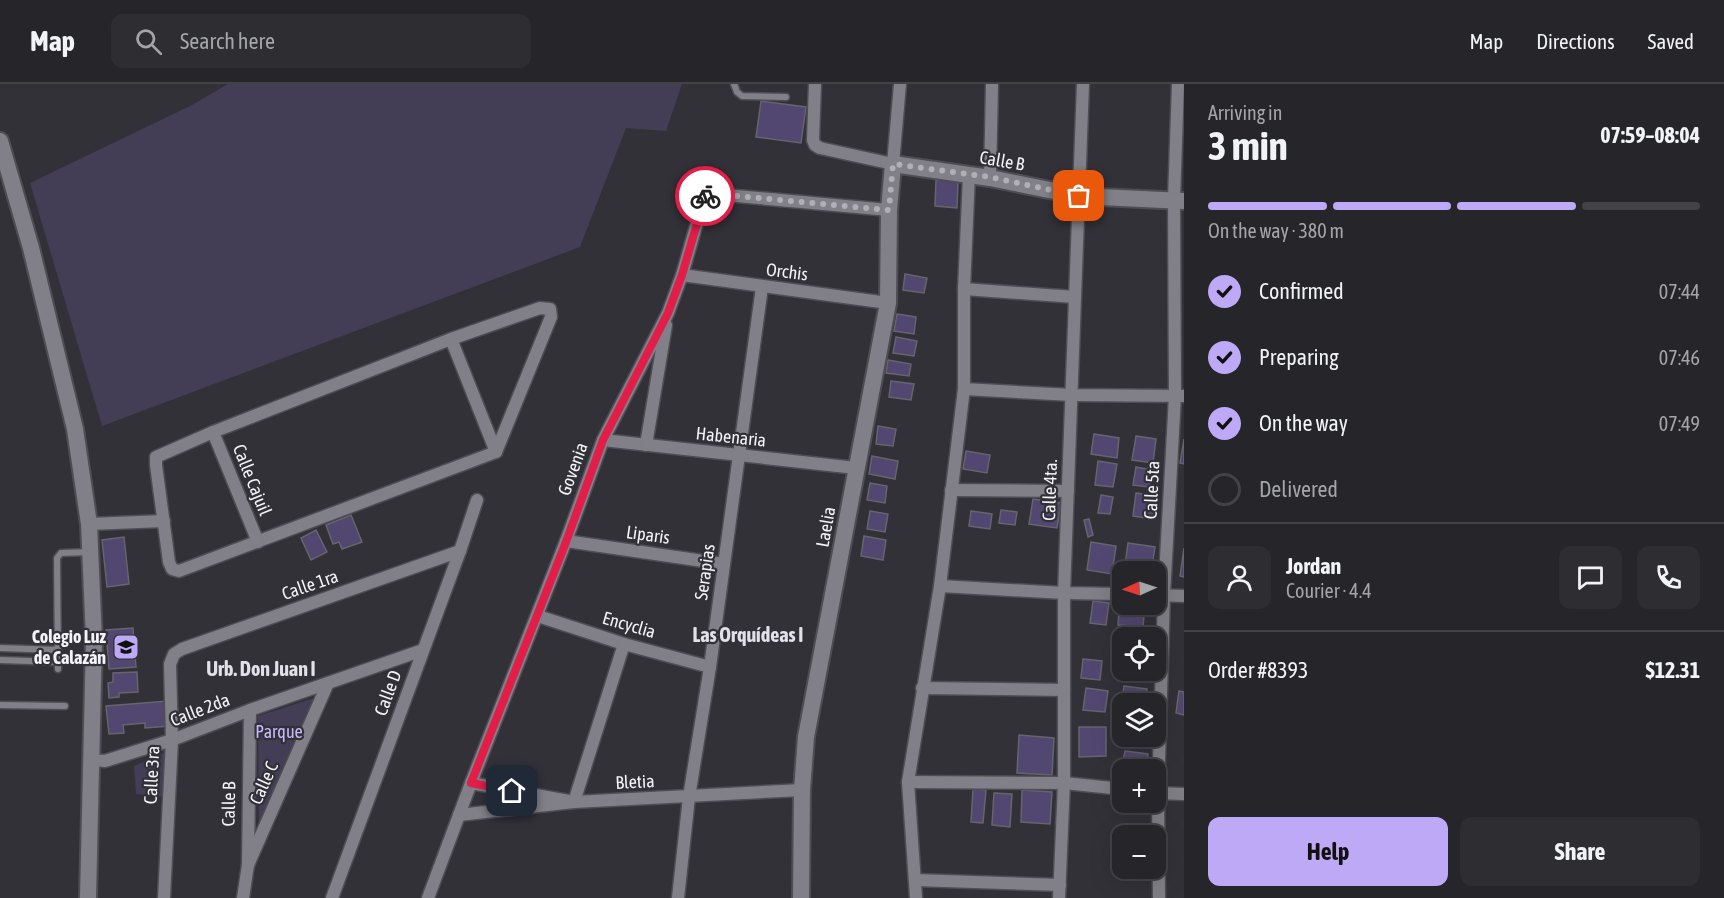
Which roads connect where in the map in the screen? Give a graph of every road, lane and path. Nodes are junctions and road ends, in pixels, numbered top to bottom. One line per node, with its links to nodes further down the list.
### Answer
1 (734, 84): 7 (lane)
2 (815, 84): 9 (street, Calle B)
3 (900, 84): 9 (street)
4 (992, 84): 11 (street)
5 (1083, 84): 12 (street, Calle 4ta.)
6 (1178, 84): 13 (street, Calle 5ta)
7 (786, 97)
8 (0, 141): 35 (street)
9 (893, 164): 10 (street, Calle B); 14 (street, Laelia)
10 (969, 175): 11 (street, Calle B); 17 (street)
11 (990, 177): 12 (street, Calle B)
12 (1079, 196): 13 (street, Calle B); 18 (street, Calle 4ta.)
13 (1179, 200): 24 (street, Calle 5ta)
14 (889, 210): 15 (street, Govenia); 19 (street, Laelia)
15 (682, 275): 16 (street, Orchis); 20 (street, Govenia)
16 (762, 287): 19 (street, Orchis); 29 (street, Serapias)
17 (964, 289): 18 (street); 22 (street)
18 (1076, 297): 23 (street, Calle 4ta.)
19 (888, 303): 30 (street, Laelia)
20 (668, 313): 26 (street, Govenia); 27 (street)
21 (451, 339): 25 (street); 28 (street); 28 (street)
22 (964, 389): 23 (street); 31 (street)
23 (1072, 395): 24 (street); 32 (street, Calle 4ta.)
24 (1180, 396): 40 (street, Calle 5ta)
25 (213, 432): 34 (street); 36 (street, Calle Cajuil)
26 (603, 440): 27 (street, Habenaria); 37 (street, Govenia)
27 (646, 445): 29 (street, Habenaria)
28 (496, 452): 36 (street)
29 (739, 456): 30 (street, Habenaria); 41 (street, Serapias)
30 (856, 468): 69 (street, Laelia)
31 (951, 490): 32 (street); 42 (street)
32 (1068, 491): 43 (street, Calle 4ta.)
33 (477, 500): 38 (street, Calle D)
34 (164, 521): 35 (street); 36 (street)
35 (89, 524): 39 (street)
36 (258, 542)
37 (566, 542): 41 (street, Liparis); 48 (street, Govenia)
38 (460, 551): 52 (street, Calle D); 53 (street, Calle 1ra)
39 (91, 552): 51 (lane); 64 (street)
40 (1163, 561)
41 (724, 564): 55 (street, Serapias)
42 (940, 586): 43 (street); 57 (street)
43 (1064, 593): 44 (street); 58 (street, Calle 4ta.)
44 (1112, 594)
45 (1166, 595): 46 (street)
46 (1184, 596)
47 (1160, 615): 63 (street, Calle 5ta)
48 (538, 616): 49 (street, Encyclia); 66 (street, Govenia)
49 (624, 644): 55 (street, Encyclia); 73 (street)
50 (0, 648): 51 (lane)
51 (58, 650): 54 (lane)
52 (423, 650): 56 (street, Calle 2da); 82 (street, Calle D)
53 (174, 654): 62 (street, Calle 3ra)
54 (0, 660)
55 (710, 667): 72 (street, Serapias)
56 (328, 682): 61 (street, Calle 2da); 76 (street, Calle C)
57 (922, 688): 58 (street); 65 (street)
58 (1064, 690): 67 (street, Calle 4ta.)
59 (0, 705): 60 (lane)
60 (65, 706)
61 (250, 710): 62 (street, Calle 2da); 76 (street, Calle B)
62 (172, 740): 64 (street, Calle 2da); 80 (street, Calle 3ra)
63 (1158, 759)
64 (91, 760): 79 (street)
65 (908, 782): 67 (street); 77 (street)
66 (471, 783): 73 (street, Bletia); 75 (street, Govenia)
67 (1064, 783): 68 (street); 78 (street, Calle 4ta.)
68 (1112, 788)
69 (802, 790): 72 (street, Bletia); 85 (street, Laelia)
70 (1166, 793): 71 (street)
71 (1184, 794)
72 (689, 797): 73 (street, Bletia); 84 (street, Serapias)
73 (574, 802): 75 (street)
74 (1157, 813): 88 (street, Calle 5ta)
75 (459, 814): 83 (street, Govenia)
76 (248, 865): 81 (street, Calle B)
77 (915, 880): 78 (street); 86 (street)
78 (1060, 885): 87 (street, Calle 4ta.)
79 (88, 898)
80 (164, 898)
81 (243, 898)
82 (332, 898)
83 (428, 898)
84 (678, 898)
85 (801, 898)
86 (916, 898)
87 (1059, 898)
88 (1159, 898)

